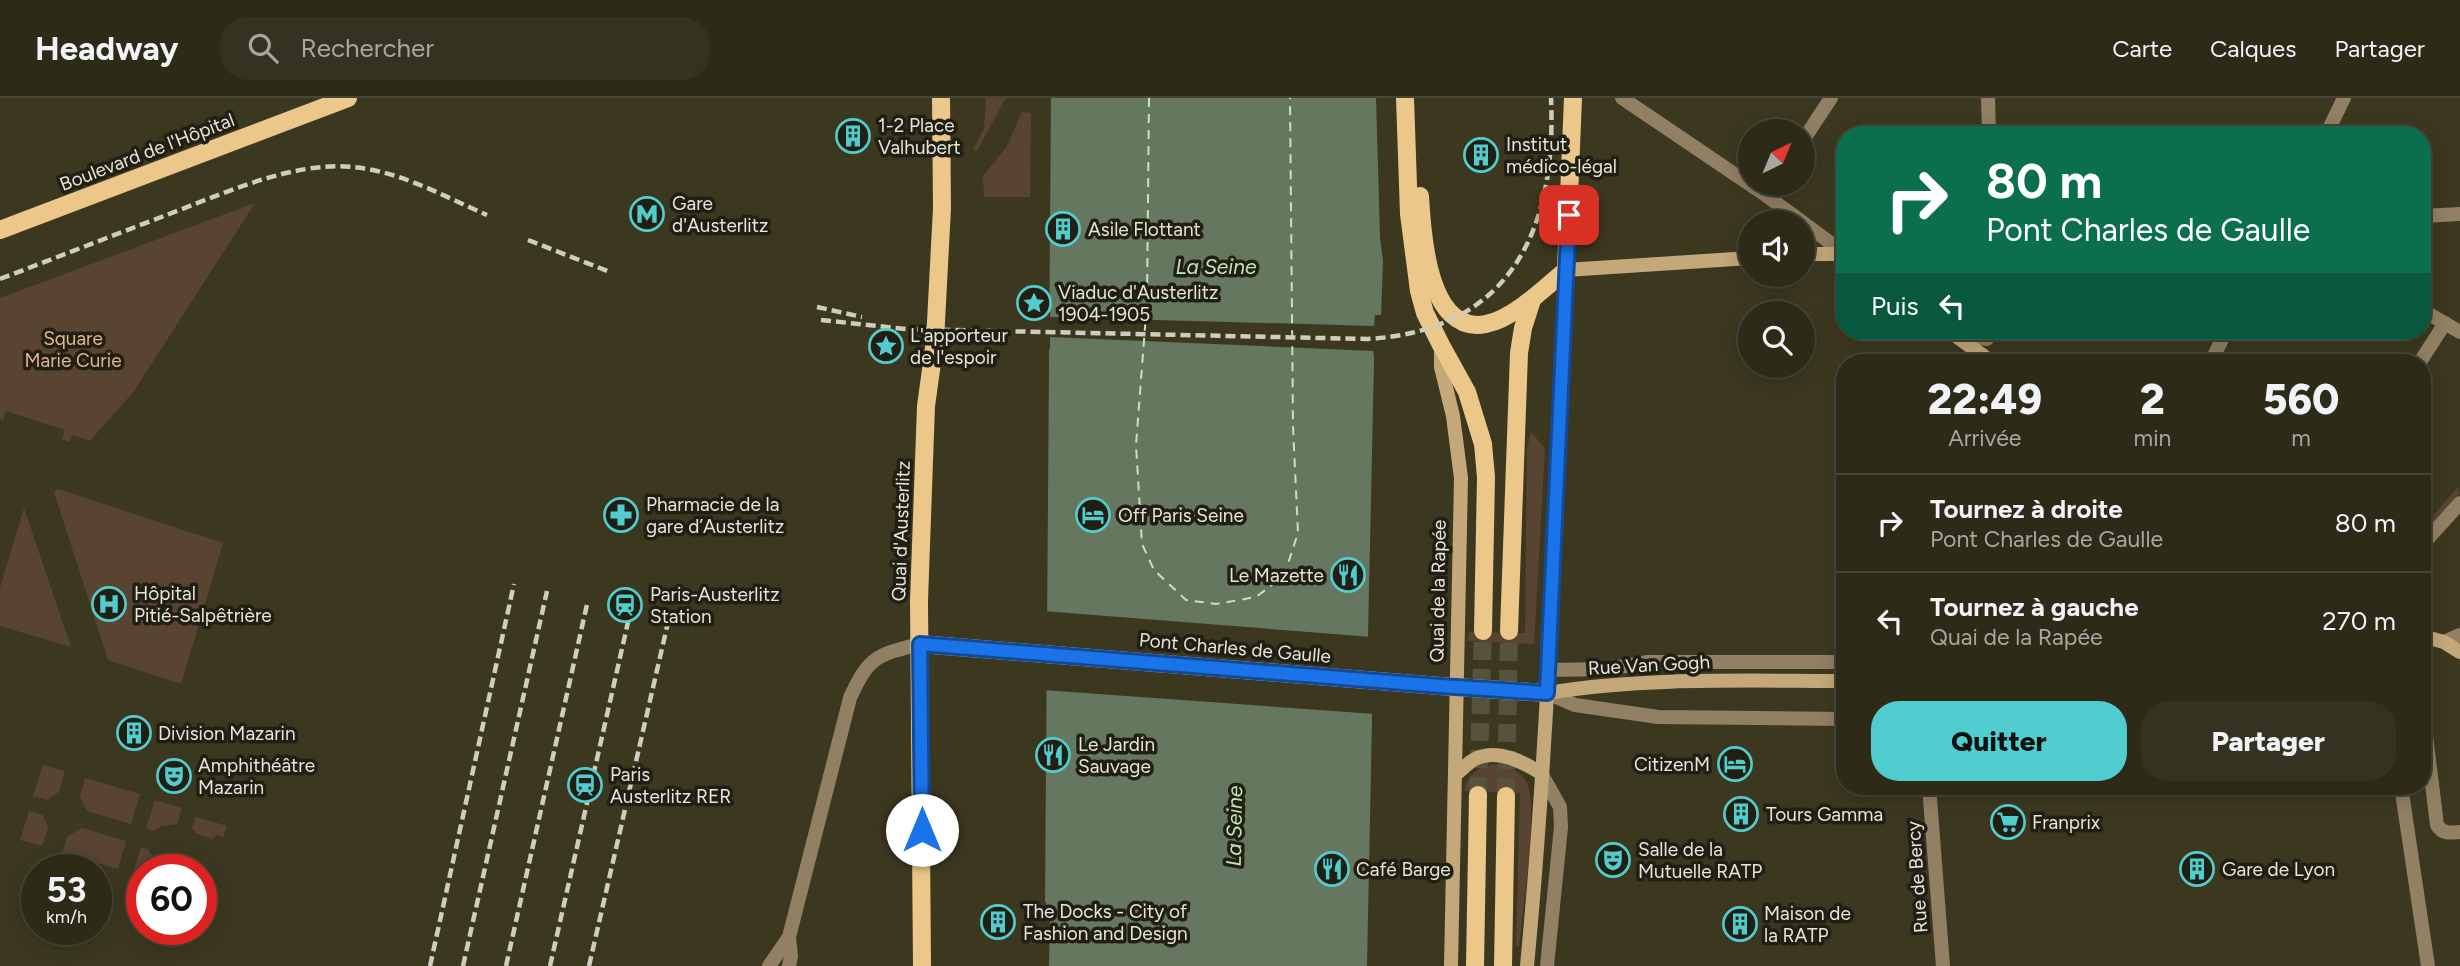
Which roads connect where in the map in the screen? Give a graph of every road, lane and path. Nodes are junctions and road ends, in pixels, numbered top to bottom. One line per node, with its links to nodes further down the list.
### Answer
1 (348, 98): 9 (main road, Boulevard de l'Hôpital)
2 (941, 98): 38 (main road, Quai d'Austerlitz)
3 (1573, 98): 22 (main road)
4 (1622, 98): 13 (street)
5 (1831, 98): 10 (street)
6 (1988, 98): 11 (street)
7 (2344, 98): 12 (street)
8 (1405, 99): 23 (main road); 28 (main road, Quai de la Rapée)
9 (323, 103): 17 (main road, Boulevard de l'Hôpital)
10 (1815, 122)
11 (1989, 126)
12 (2330, 126)
13 (1738, 170)
14 (1778, 196): 18 (street)
15 (2460, 214): 16 (street)
16 (2431, 216)
17 (0, 230)
18 (1836, 246)
19 (1836, 253): 20 (main road)
20 (1815, 254)
21 (1738, 259): 22 (main road)
22 (1566, 270): 23 (main road); 41 (main road)
23 (1532, 300): 34 (main road)
24 (2431, 315): 25 (street)
25 (2445, 323): 26 (street); 30 (street)
26 (2460, 332)
27 (1961, 340): 29 (main road)
28 (1441, 345): 33 (main road, Quai de la Rapée); 43 (main road, Quai de la Rapée)
29 (1978, 354)
30 (2425, 354)
31 (2460, 503): 32 (street)
32 (2431, 535)
33 (1483, 631)
34 (1509, 631)
35 (2460, 635): 37 (street)
36 (2431, 638): 37 (main road)
37 (2444, 642): 39 (main road)
38 (920, 644): 43 (main road, Pont Charles de Gaulle); 54 (street); 57 (main road, Quai d'Austerlitz)
39 (2460, 652)
40 (1836, 662): 41 (street, Rue Van Gogh)
41 (1548, 670): 44 (main road)
42 (1836, 681): 44 (main road, Rue Van Gogh)
43 (1456, 687): 44 (main road, Pont Charles de Gaulle); 47 (main road, Quai de la Rapée)
44 (1547, 693): 45 (street, Rue Van Gogh); 46 (main road)
45 (1836, 719)
46 (1541, 773): 47 (main road); 61 (main road); 62 (street)
47 (1455, 775): 58 (main road, Quai de la Rapée)
48 (2431, 776): 53 (street)
49 (1930, 795): 63 (street, Rue de Bercy)
50 (2402, 795): 64 (street)
51 (1478, 796): 59 (main road)
52 (1506, 796): 60 (main road)
53 (2460, 832)
54 (789, 937): 55 (street); 56 (street)
55 (769, 966)
56 (789, 966)
57 (922, 966)
58 (1451, 966)
59 (1475, 966)
60 (1503, 966)
61 (1527, 966)
62 (1547, 966)
63 (1943, 966)
64 (2428, 966)

